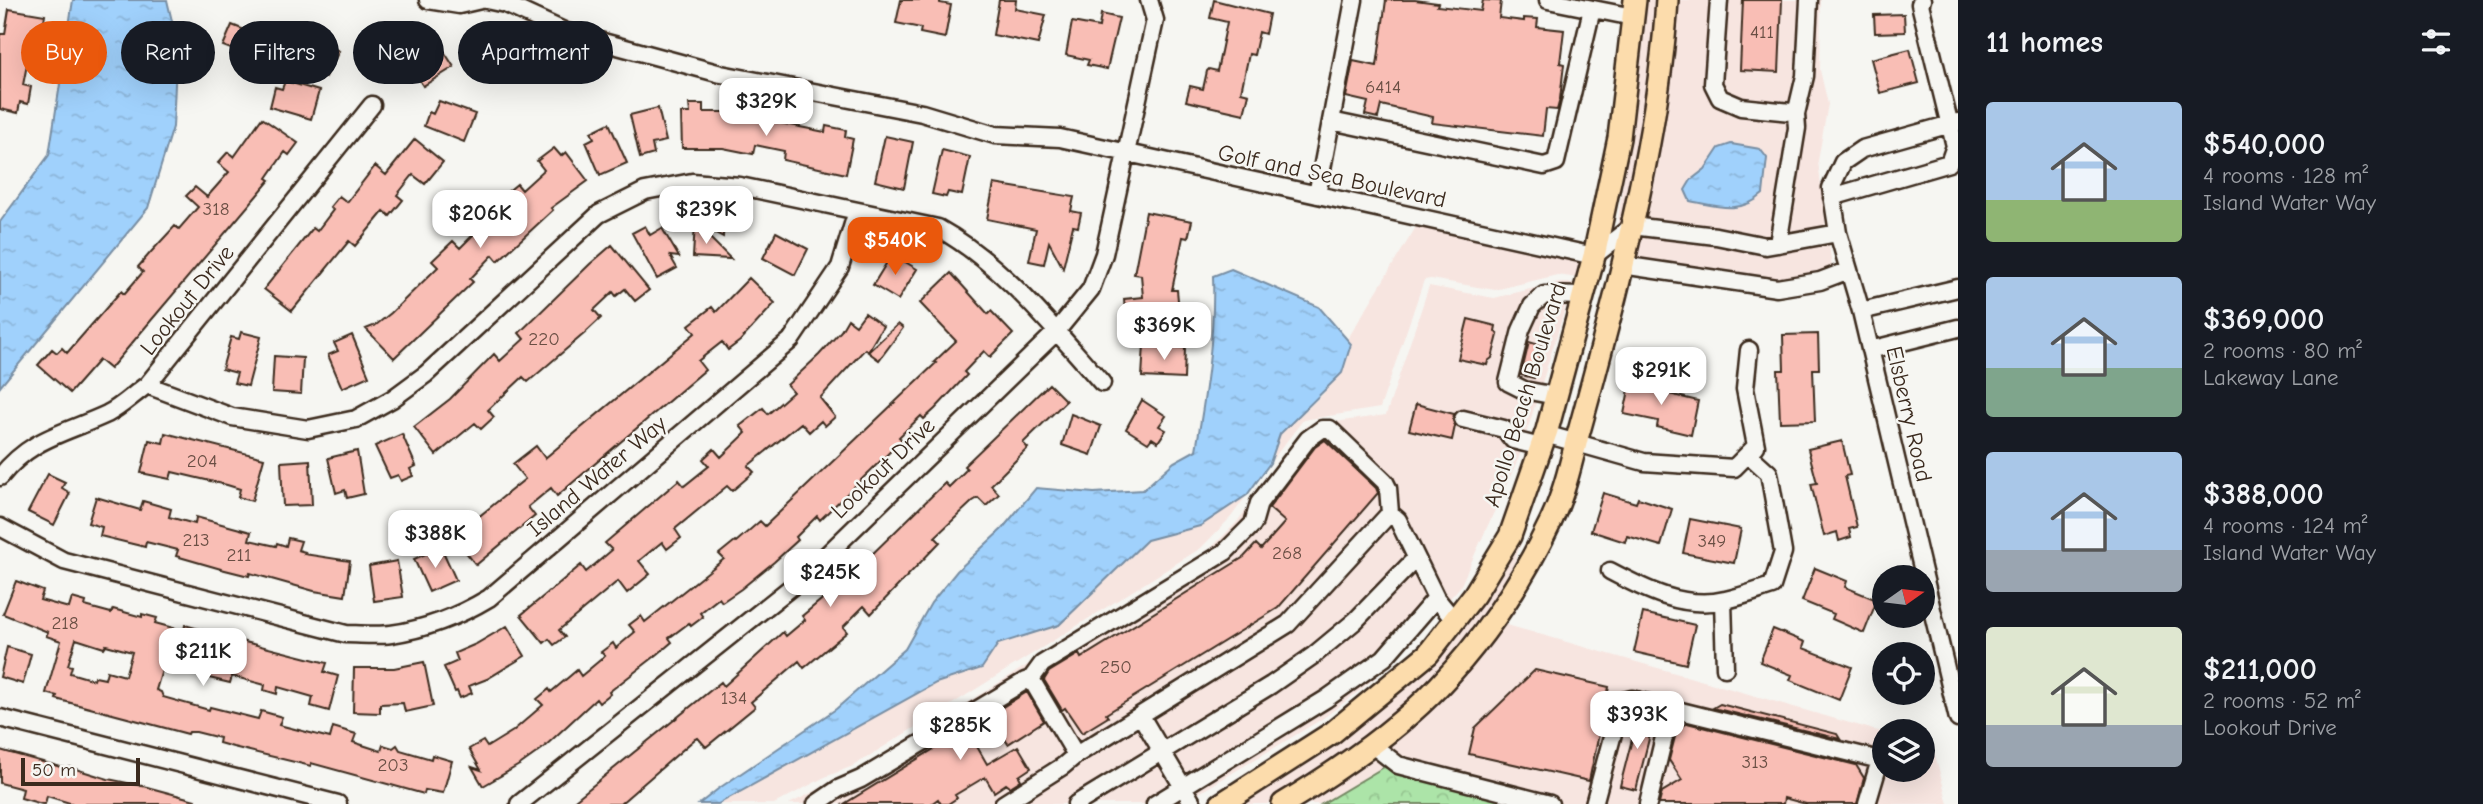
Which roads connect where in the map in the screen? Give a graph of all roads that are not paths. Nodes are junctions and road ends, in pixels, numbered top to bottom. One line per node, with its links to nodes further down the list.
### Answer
1 (429, 0): 2 (street)
2 (484, 0): 16 (street, Golf and Sea Boulevard)
3 (1149, 0): 16 (street, Lookout Drive)
4 (1353, 0): 14 (street)
5 (1548, 0): 10 (street)
6 (1667, 0): 20 (main road)
7 (1719, 0): 13 (street)
8 (1809, 0): 13 (street)
9 (1922, 0): 15 (street)
10 (1592, 9): 11 (street); 14 (street)
11 (1634, 9): 23 (main road, Apollo Beach Boulevard)
12 (372, 106): 34 (street, Lookout Drive)
13 (1796, 114): 22 (street)
14 (1331, 121): 17 (street)
15 (1954, 123): 18 (street, Elsberry Road); 18 (street)
16 (1127, 155): 17 (street, Golf and Sea Boulevard); 30 (street, Lookout Drive)
17 (1317, 195): 23 (street, Golf and Sea Boulevard)
18 (1832, 197): 21 (street, Elsberry Road)
19 (857, 211): 30 (street); 34 (street); 42 (street, Island Water Way)
20 (1632, 226): 22 (street); 23 (street); 24 (main road)
21 (1838, 233): 22 (street); 25 (street, Elsberry Road)
22 (1778, 244)
23 (1594, 256): 27 (main road, Apollo Beach Boulevard)
24 (1622, 265): 25 (street); 38 (main road)
25 (1849, 270): 28 (street, Elsberry Road)
26 (1958, 288): 28 (street)
27 (1583, 296): 35 (main road, Apollo Beach Boulevard); 35 (street)
28 (1861, 311): 32 (street, Elsberry Road)
29 (1958, 328): 32 (street)
30 (1056, 331): 33 (street); 59 (street, Lookout Drive)
31 (1749, 350): 39 (street)
32 (1870, 350): 53 (street, Elsberry Road)
33 (1102, 383)
34 (147, 385): 40 (street, Lookout Drive)
35 (1556, 396): 37 (main road, Apollo Beach Boulevard)
36 (1463, 419): 37 (street)
37 (1543, 441): 38 (street); 47 (main road, Apollo Beach Boulevard)
38 (1576, 443): 39 (street); 54 (main road)
39 (1748, 454): 46 (street)
40 (0, 477)
41 (1390, 513): 43 (street); 49 (street); 51 (street)
42 (0, 527)
43 (1416, 558): 45 (street); 55 (street)
44 (1610, 571): 46 (street)
45 (1436, 598): 47 (street); 57 (street)
46 (1723, 601): 48 (street)
47 (1454, 620): 65 (main road, Apollo Beach Boulevard)
48 (1725, 668)
49 (1031, 679): 56 (street); 60 (street)
50 (1671, 708): 68 (street); 69 (street); 70 (street)
51 (1140, 716): 55 (street); 56 (street)
52 (0, 718): 58 (street)
53 (1958, 719)
54 (1371, 744): 66 (main road); 67 (street)
55 (1162, 751): 57 (street); 62 (street)
56 (1076, 755): 61 (street)
57 (1182, 787): 63 (street); 64 (street)
58 (338, 804)
59 (519, 804)
60 (816, 804)
61 (1003, 804)
62 (1076, 804)
63 (1155, 804)
64 (1193, 804)
65 (1221, 804)
66 (1283, 804)
67 (1550, 804)
68 (1594, 804)
69 (1648, 804)
70 (1867, 804)

